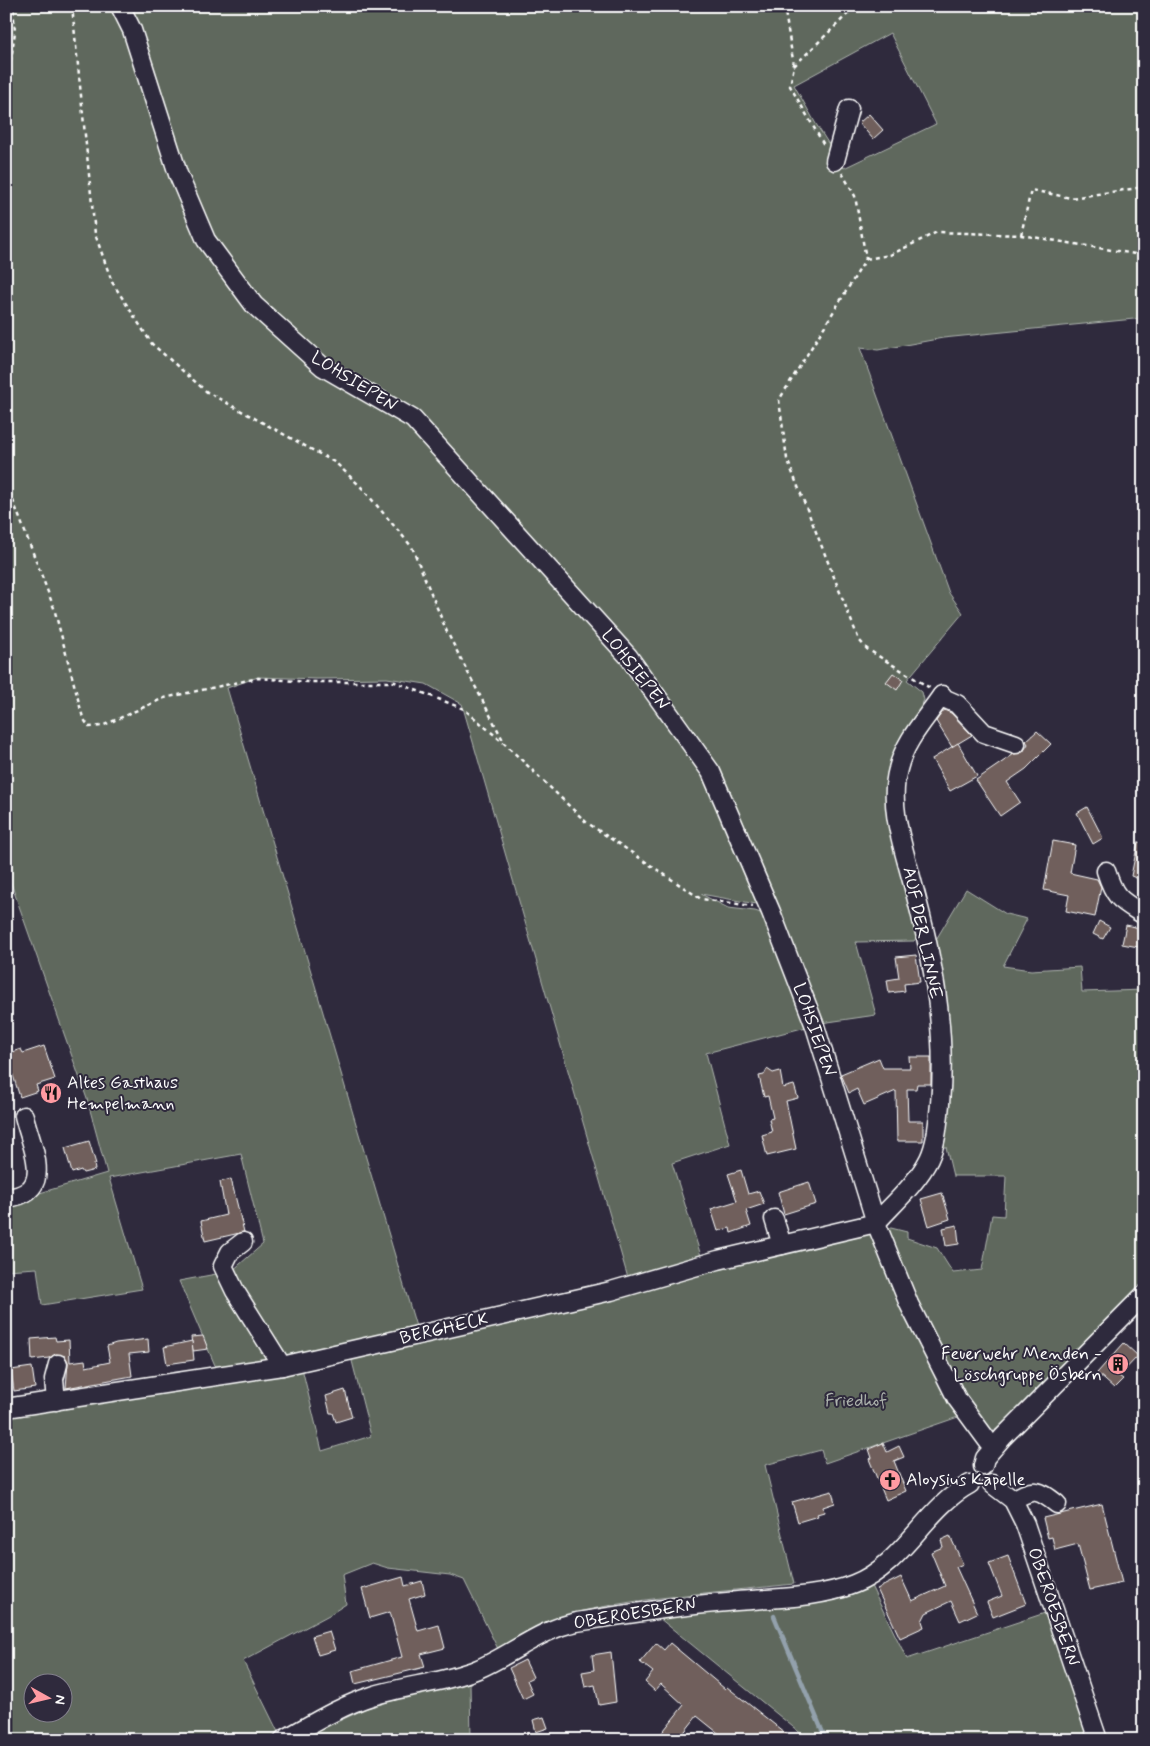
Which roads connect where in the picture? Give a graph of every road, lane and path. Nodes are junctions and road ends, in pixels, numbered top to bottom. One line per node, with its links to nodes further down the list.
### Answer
1 (13, 6): 7 (path)
2 (72, 6): 16 (path)
3 (120, 6): 19 (street, LOHSIEPEN)
4 (784, 6): 6 (path)
5 (856, 6): 6 (path)
6 (794, 66): 9 (path)
7 (6, 93)
8 (849, 109): 9 (street)
9 (835, 161): 13 (path)
10 (1144, 187): 11 (path)
11 (1021, 234): 12 (path); 13 (path)
12 (1144, 252)
13 (866, 259): 15 (path)
14 (6, 477): 16 (path)
15 (941, 696): 17 (street); 24 (street, AUF DER LINNE)
16 (505, 744): 19 (path)
17 (1016, 744)
18 (1106, 871): 20 (street)
19 (770, 912): 24 (street, LOHSIEPEN)
20 (1144, 915)
21 (24, 1116): 22 (street)
22 (6, 1198)
23 (774, 1219): 26 (street)
24 (876, 1223): 26 (street, BERGHECK); 32 (street, LOHSIEPEN)
25 (243, 1242): 29 (street)
26 (782, 1245): 29 (street, BERGHECK)
27 (1144, 1295): 32 (street)
28 (58, 1364): 30 (street)
29 (282, 1366): 30 (street, BERGHECK)
30 (56, 1401): 31 (street, BERGHECK)
31 (6, 1408)
32 (993, 1448): 33 (street)
33 (983, 1466): 34 (street); 35 (street)
34 (970, 1484): 35 (street); 38 (street, OBEROESBERN)
35 (992, 1484): 36 (street, OBEROESBERN)
36 (1013, 1500): 37 (street); 39 (street, OBEROESBERN)
37 (1057, 1504)
38 (283, 1740)
39 (1098, 1740)

